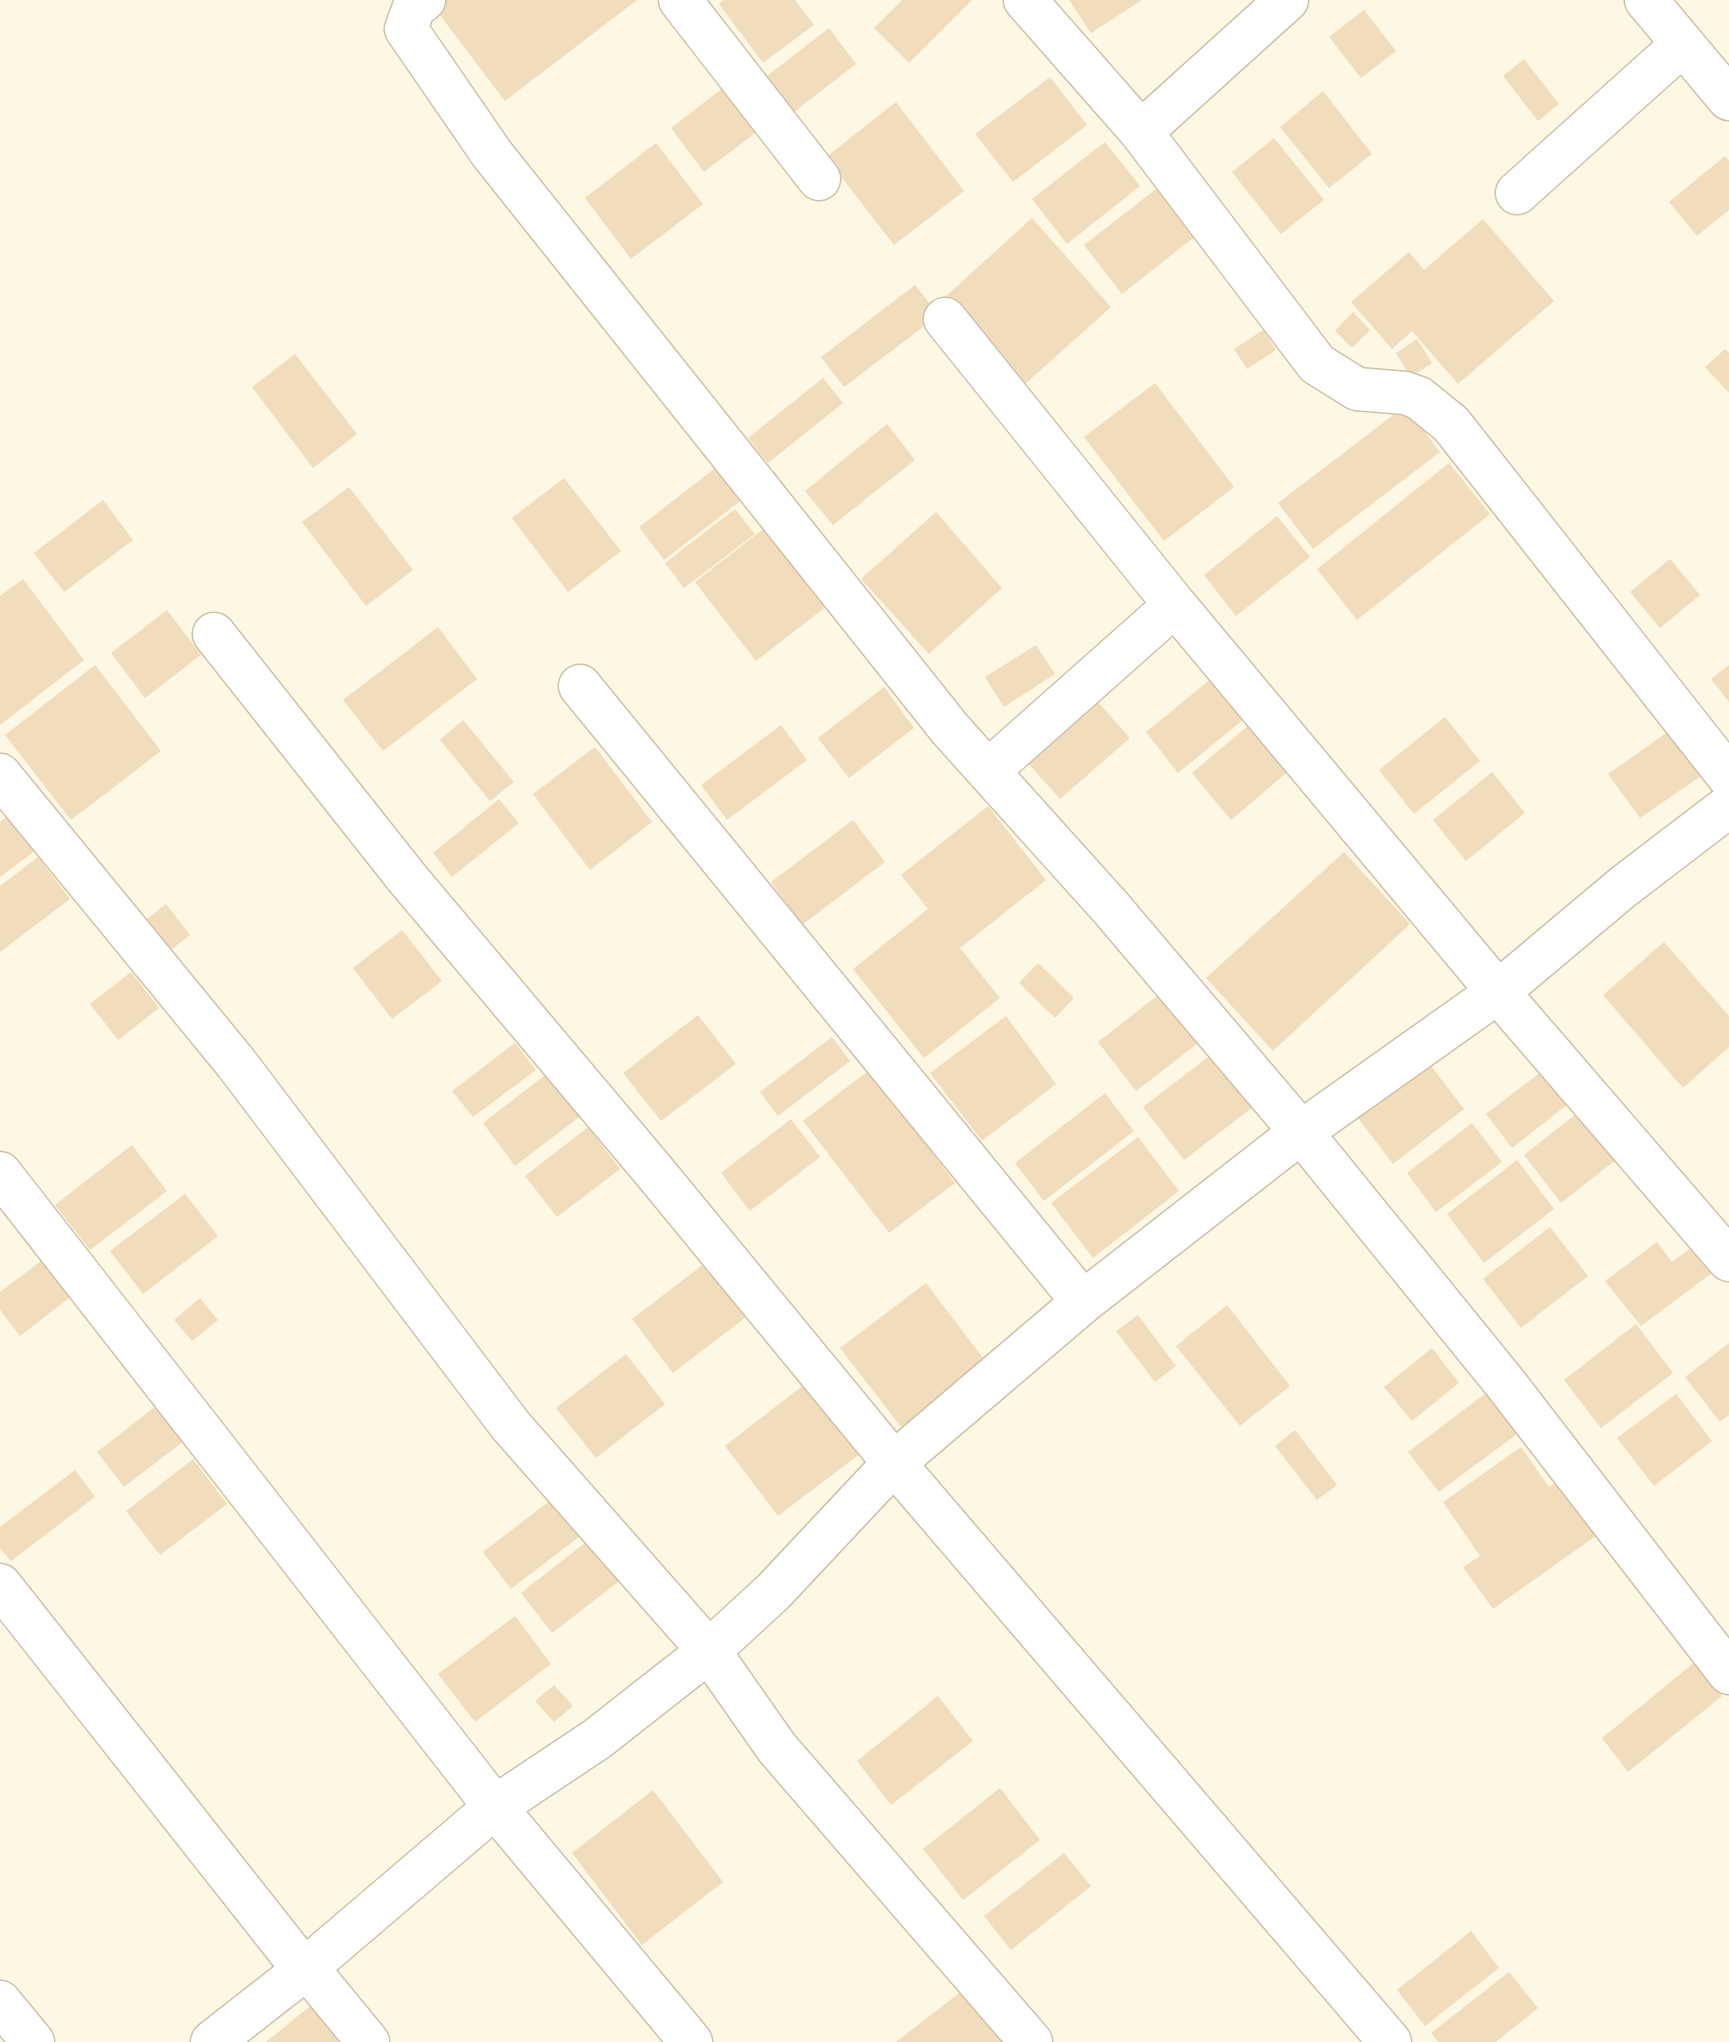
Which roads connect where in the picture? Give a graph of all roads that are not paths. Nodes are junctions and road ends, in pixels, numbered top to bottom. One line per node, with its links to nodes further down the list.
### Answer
1 (424, 0): 15 (street)
2 (680, 0): 9 (street)
3 (1025, 0): 8 (street)
4 (1287, 0): 8 (street)
5 (1646, 0): 6 (street)
6 (1683, 44): 7 (street); 10 (street)
7 (1729, 99)
8 (1141, 132): 17 (street)
9 (819, 179)
10 (1517, 193)
11 (945, 319): 12 (street)
12 (1175, 605): 15 (street); 19 (street)
13 (214, 634): 24 (street)
14 (580, 686): 23 (street)
15 (988, 771): 20 (street)
16 (0, 775): 26 (street)
17 (1729, 777)
18 (1729, 806): 19 (street)
19 (1498, 992): 20 (street); 22 (street)
20 (1301, 1132): 23 (street); 27 (street)
21 (0, 1173): 28 (street)
22 (1729, 1260)
23 (1083, 1302): 24 (street)
24 (894, 1463): 26 (street); 36 (street)
25 (0, 1585): 29 (street)
26 (709, 1651): 28 (street); 35 (street)
27 (1729, 1673)
28 (495, 1807): 29 (street); 34 (street)
29 (304, 1970): 32 (street); 33 (street)
30 (0, 2002): 31 (street)
31 (33, 2042)
32 (212, 2042)
33 (368, 2042)
34 (691, 2042)
35 (1031, 2042)
36 (1390, 2042)

